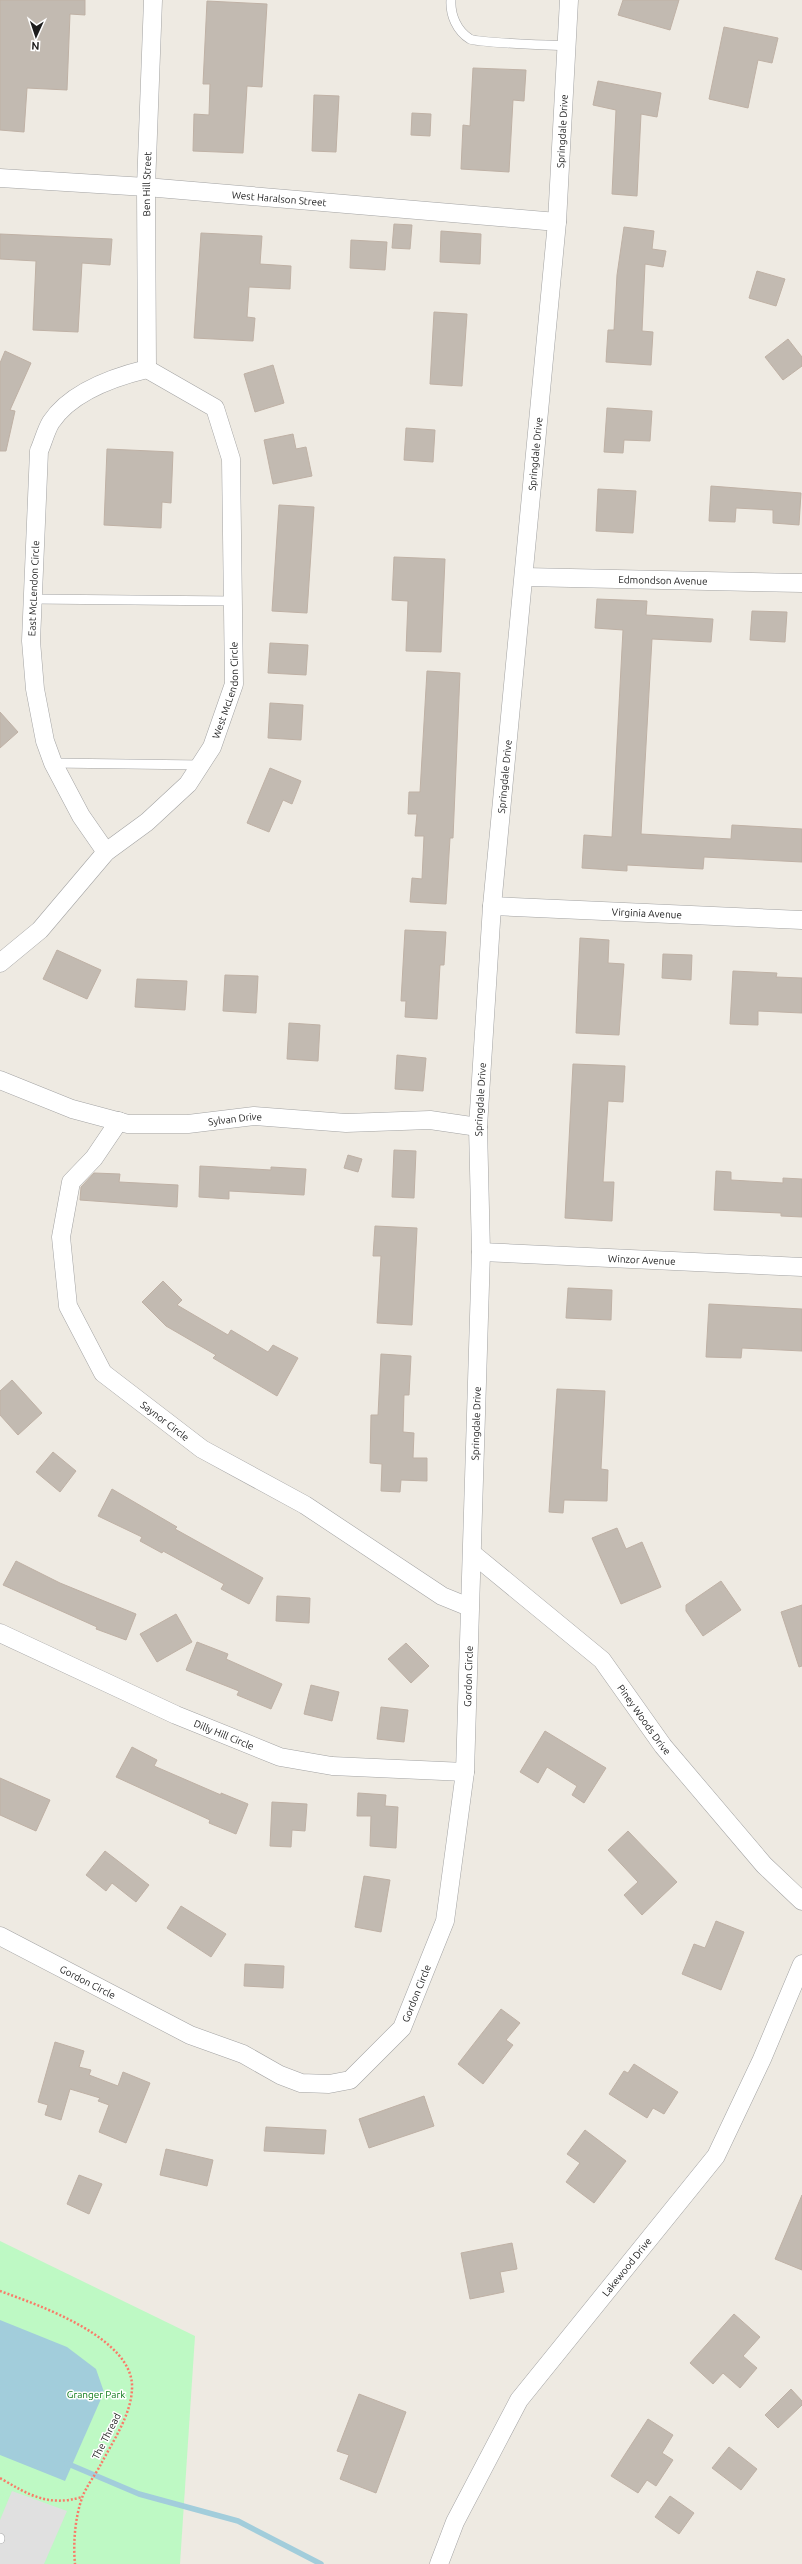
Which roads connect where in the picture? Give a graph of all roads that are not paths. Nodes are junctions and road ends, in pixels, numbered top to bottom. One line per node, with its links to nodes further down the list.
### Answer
1 (153, 0): 6 (street, Ben Hill Street)
2 (451, 0): 4 (lane)
3 (569, 0): 4 (street, Springdale Drive)
4 (566, 46): 7 (street, Springdale Drive)
5 (0, 178): 6 (street, West Haralson Street)
6 (146, 187): 7 (street, West Haralson Street); 8 (street, Ben Hill Street)
7 (557, 222): 9 (street, Springdale Drive)
8 (147, 369): 11 (street, East McLendon Circle); 12 (street, West McLendon Circle)
9 (525, 577): 10 (street, Edmondson Avenue); 16 (street, Springdale Drive)
10 (802, 583)
11 (34, 599): 12 (lane); 13 (street, East McLendon Circle)
12 (233, 601): 14 (street, West McLendon Circle)
13 (53, 763): 14 (lane); 15 (street, East McLendon Circle)
14 (201, 765): 15 (street, West McLendon Circle)
15 (106, 852): 18 (street, West McLendon Circle)
16 (492, 906): 17 (street, Virginia Avenue); 21 (street, Springdale Drive)
17 (802, 920)
18 (0, 962)
19 (0, 1080): 20 (street, Sylvan Drive)
20 (119, 1121): 21 (street, Sylvan Drive); 25 (street, Saynor Circle)
21 (478, 1127): 22 (street, Springdale Drive)
22 (481, 1252): 23 (street, Winzor Avenue); 24 (street, Springdale Drive)
23 (802, 1267)
24 (473, 1554): 25 (street, Gordon Circle); 28 (street, Piney Woods Drive)
25 (469, 1607): 27 (street, Gordon Circle)
26 (0, 1633): 27 (street, Dilly Hill Circle)
27 (465, 1772): 29 (street, Gordon Circle)
28 (802, 1901)
29 (0, 1936)
30 (802, 1964): 31 (street, Lakewood Drive)
31 (440, 2564)

